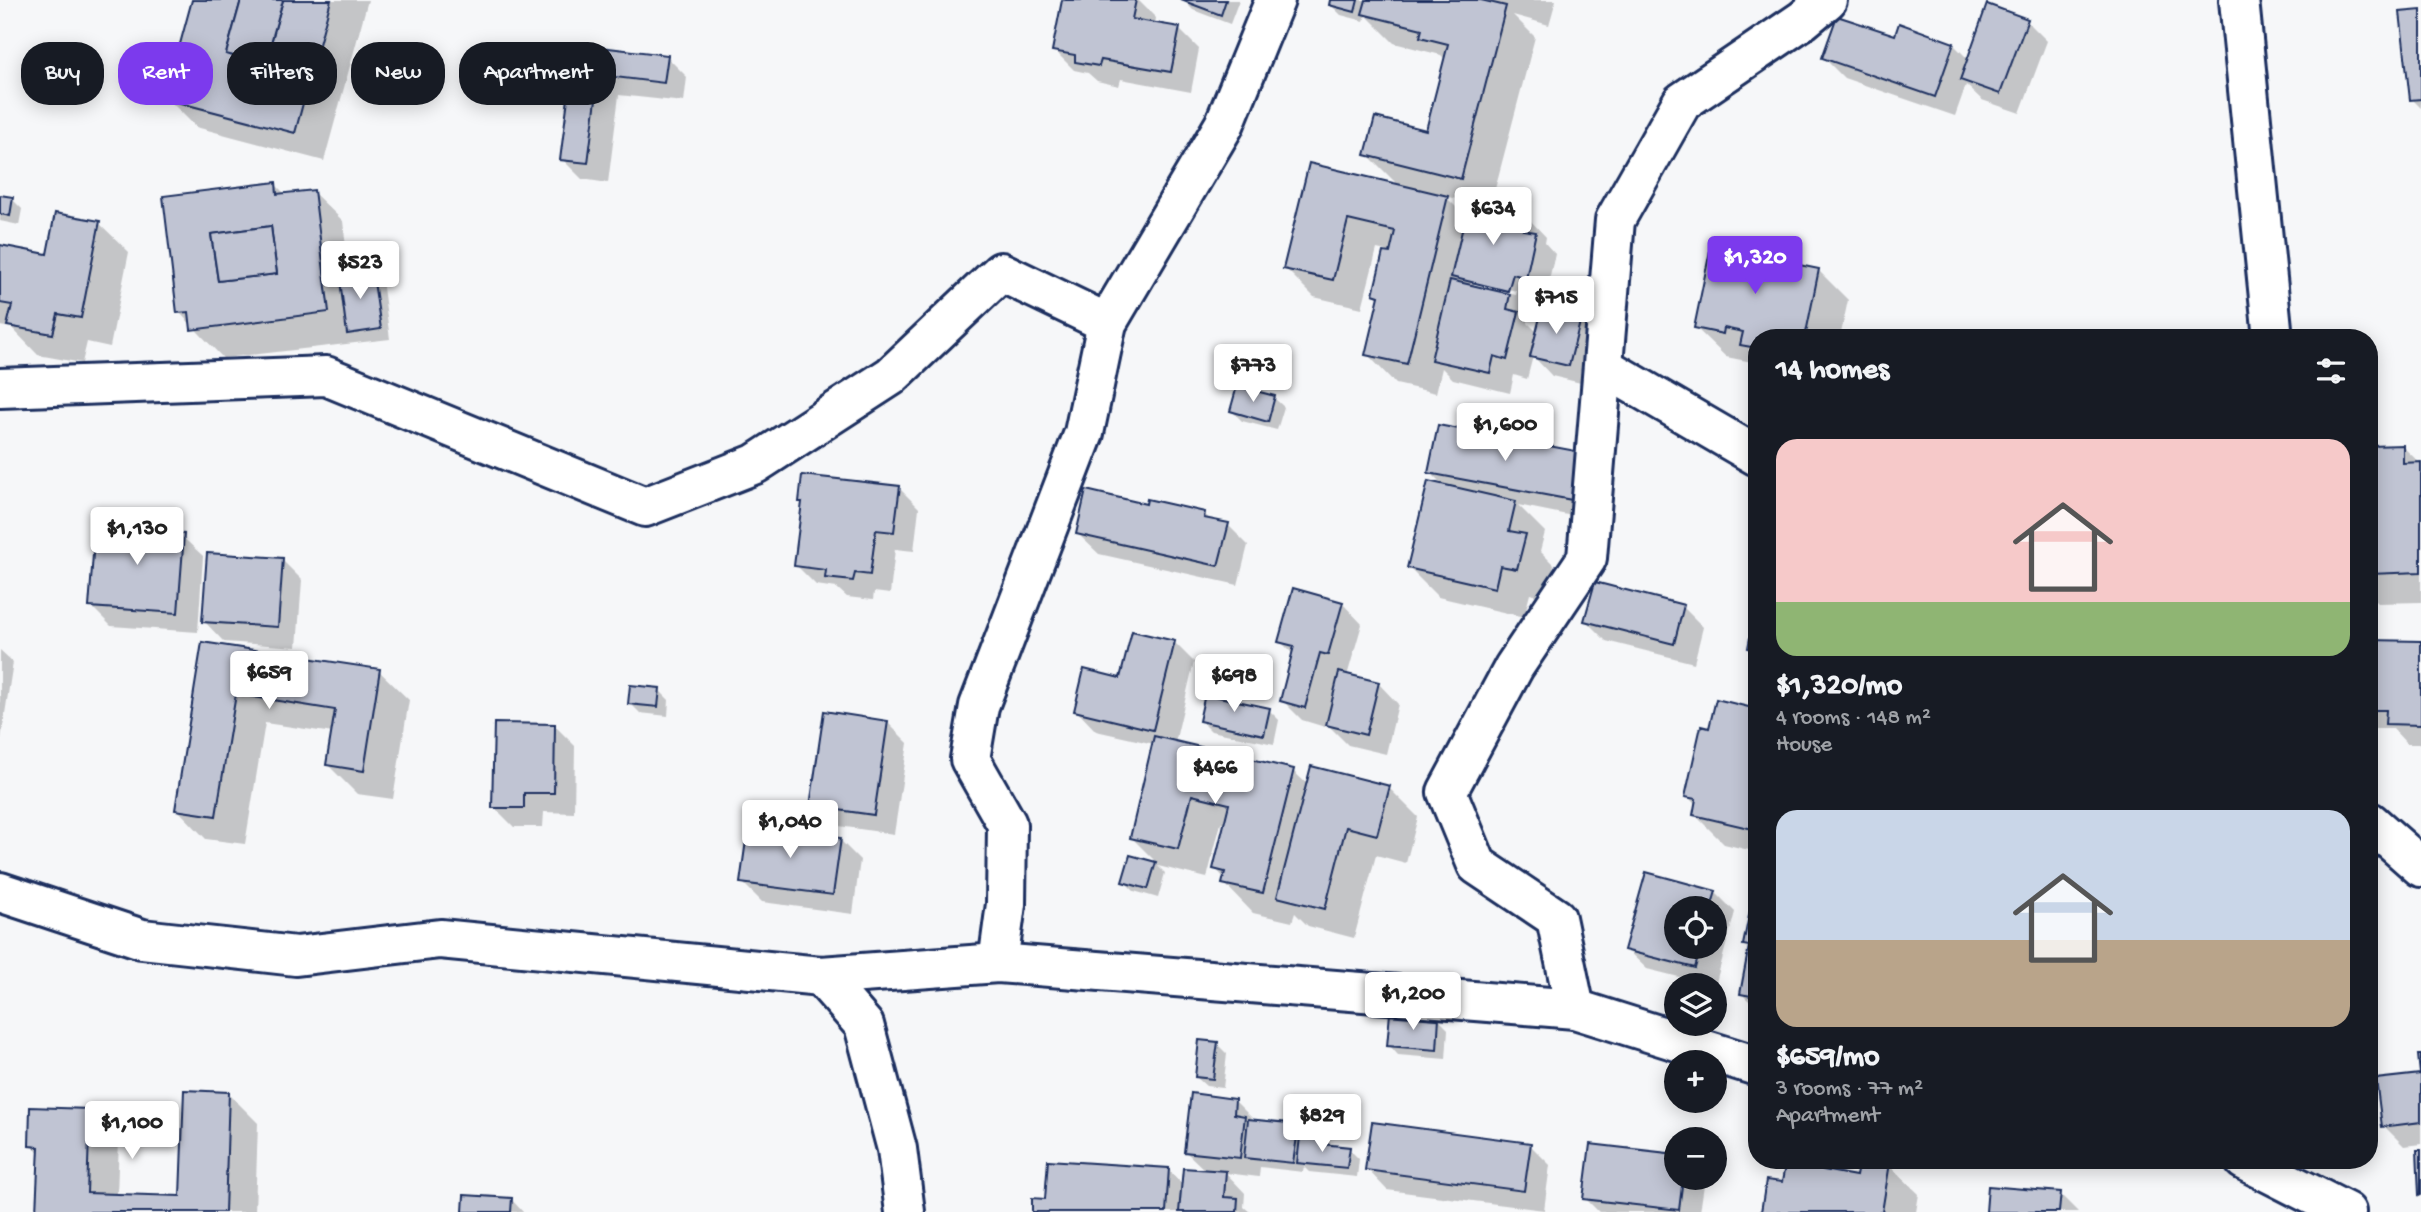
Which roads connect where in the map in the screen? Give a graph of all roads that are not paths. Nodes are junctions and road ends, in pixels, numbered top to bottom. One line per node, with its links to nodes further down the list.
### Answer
1 (1275, 0): 4 (street)
2 (1827, 0): 6 (street)
3 (2239, 0): 5 (street)
4 (1107, 323): 7 (street); 12 (street)
5 (2272, 329)
6 (1604, 367): 8 (street); 14 (street)
7 (0, 388)
8 (1748, 451)
9 (2378, 829): 10 (street)
10 (2421, 867)
11 (0, 894): 13 (street)
12 (998, 963): 13 (street); 14 (street)
13 (821, 976): 17 (street)
14 (1575, 1009): 15 (street)
15 (1748, 1063)
16 (2262, 1169): 18 (street)
17 (905, 1212)
18 (2346, 1212)

